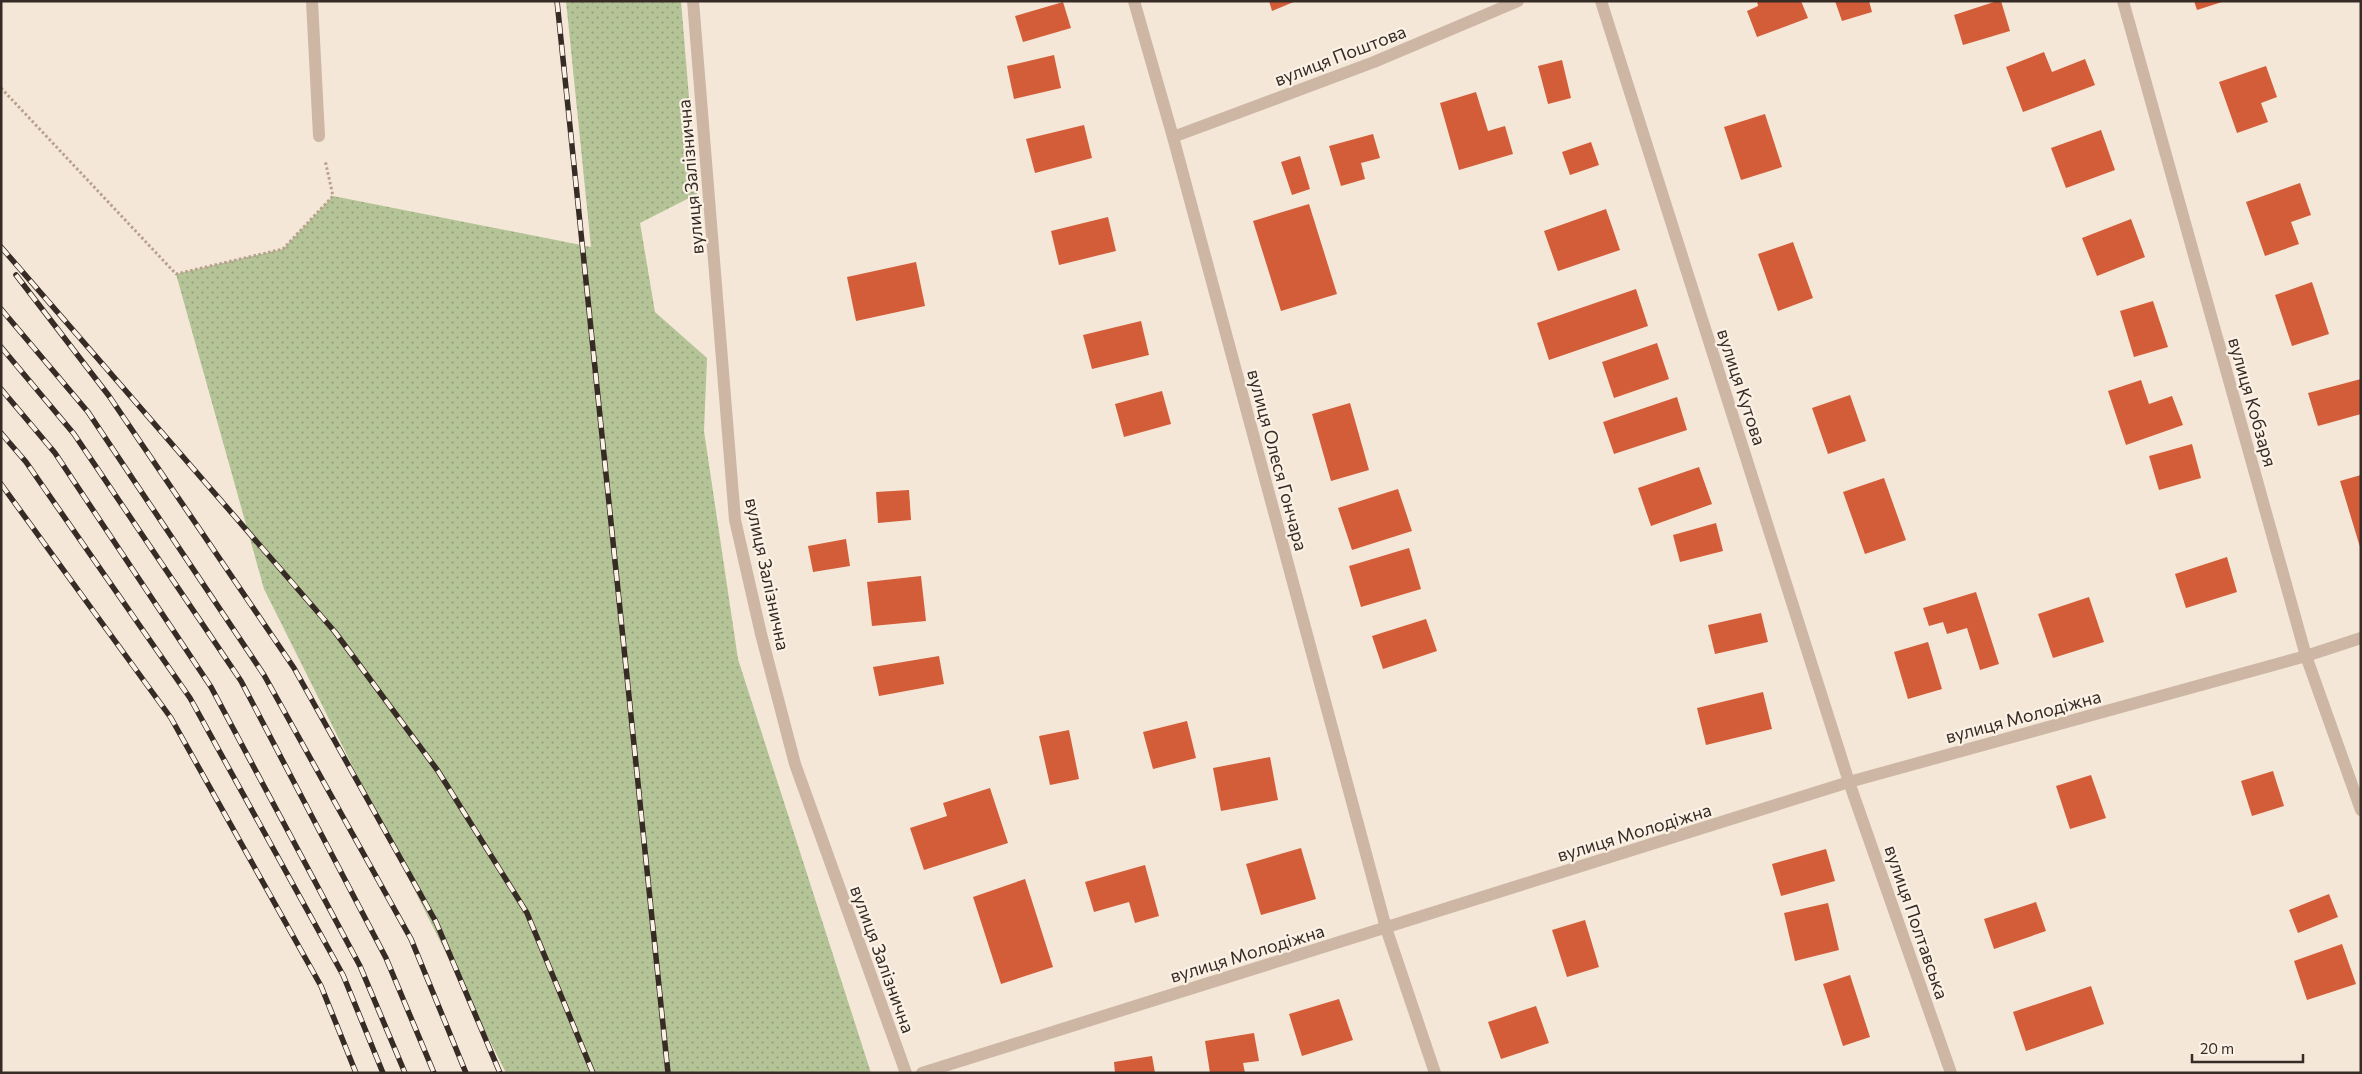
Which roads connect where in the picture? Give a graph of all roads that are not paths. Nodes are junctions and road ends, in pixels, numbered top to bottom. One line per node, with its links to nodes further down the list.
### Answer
1 (312, 1): 7 (street)
2 (693, 1): 14 (street, вулиця Залізнична)
3 (1134, 1): 8 (street, вулиця Олеся Гончара)
4 (1518, 1): 8 (street, вулиця Поштова)
5 (1601, 1): 11 (street, вулиця Кутова)
6 (2123, 1): 10 (street, вулиця Кобзаря)
7 (319, 136)
8 (1173, 137): 13 (street, вулиця Олеся Гончара)
9 (2361, 638): 10 (street, вулиця Молодіжна)
10 (2306, 656): 11 (street, вулиця Молодіжна); 12 (street, вулиця Кобзаря)
11 (1849, 782): 13 (street, вулиця Молодіжна); 17 (street, вулиця Полтавська)
12 (2361, 810)
13 (1386, 928): 15 (street, вулиця Молодіжна); 16 (street, вулиця Олеся Гончара)
14 (906, 1073)
15 (922, 1073)
16 (1434, 1073)
17 (1951, 1073)

